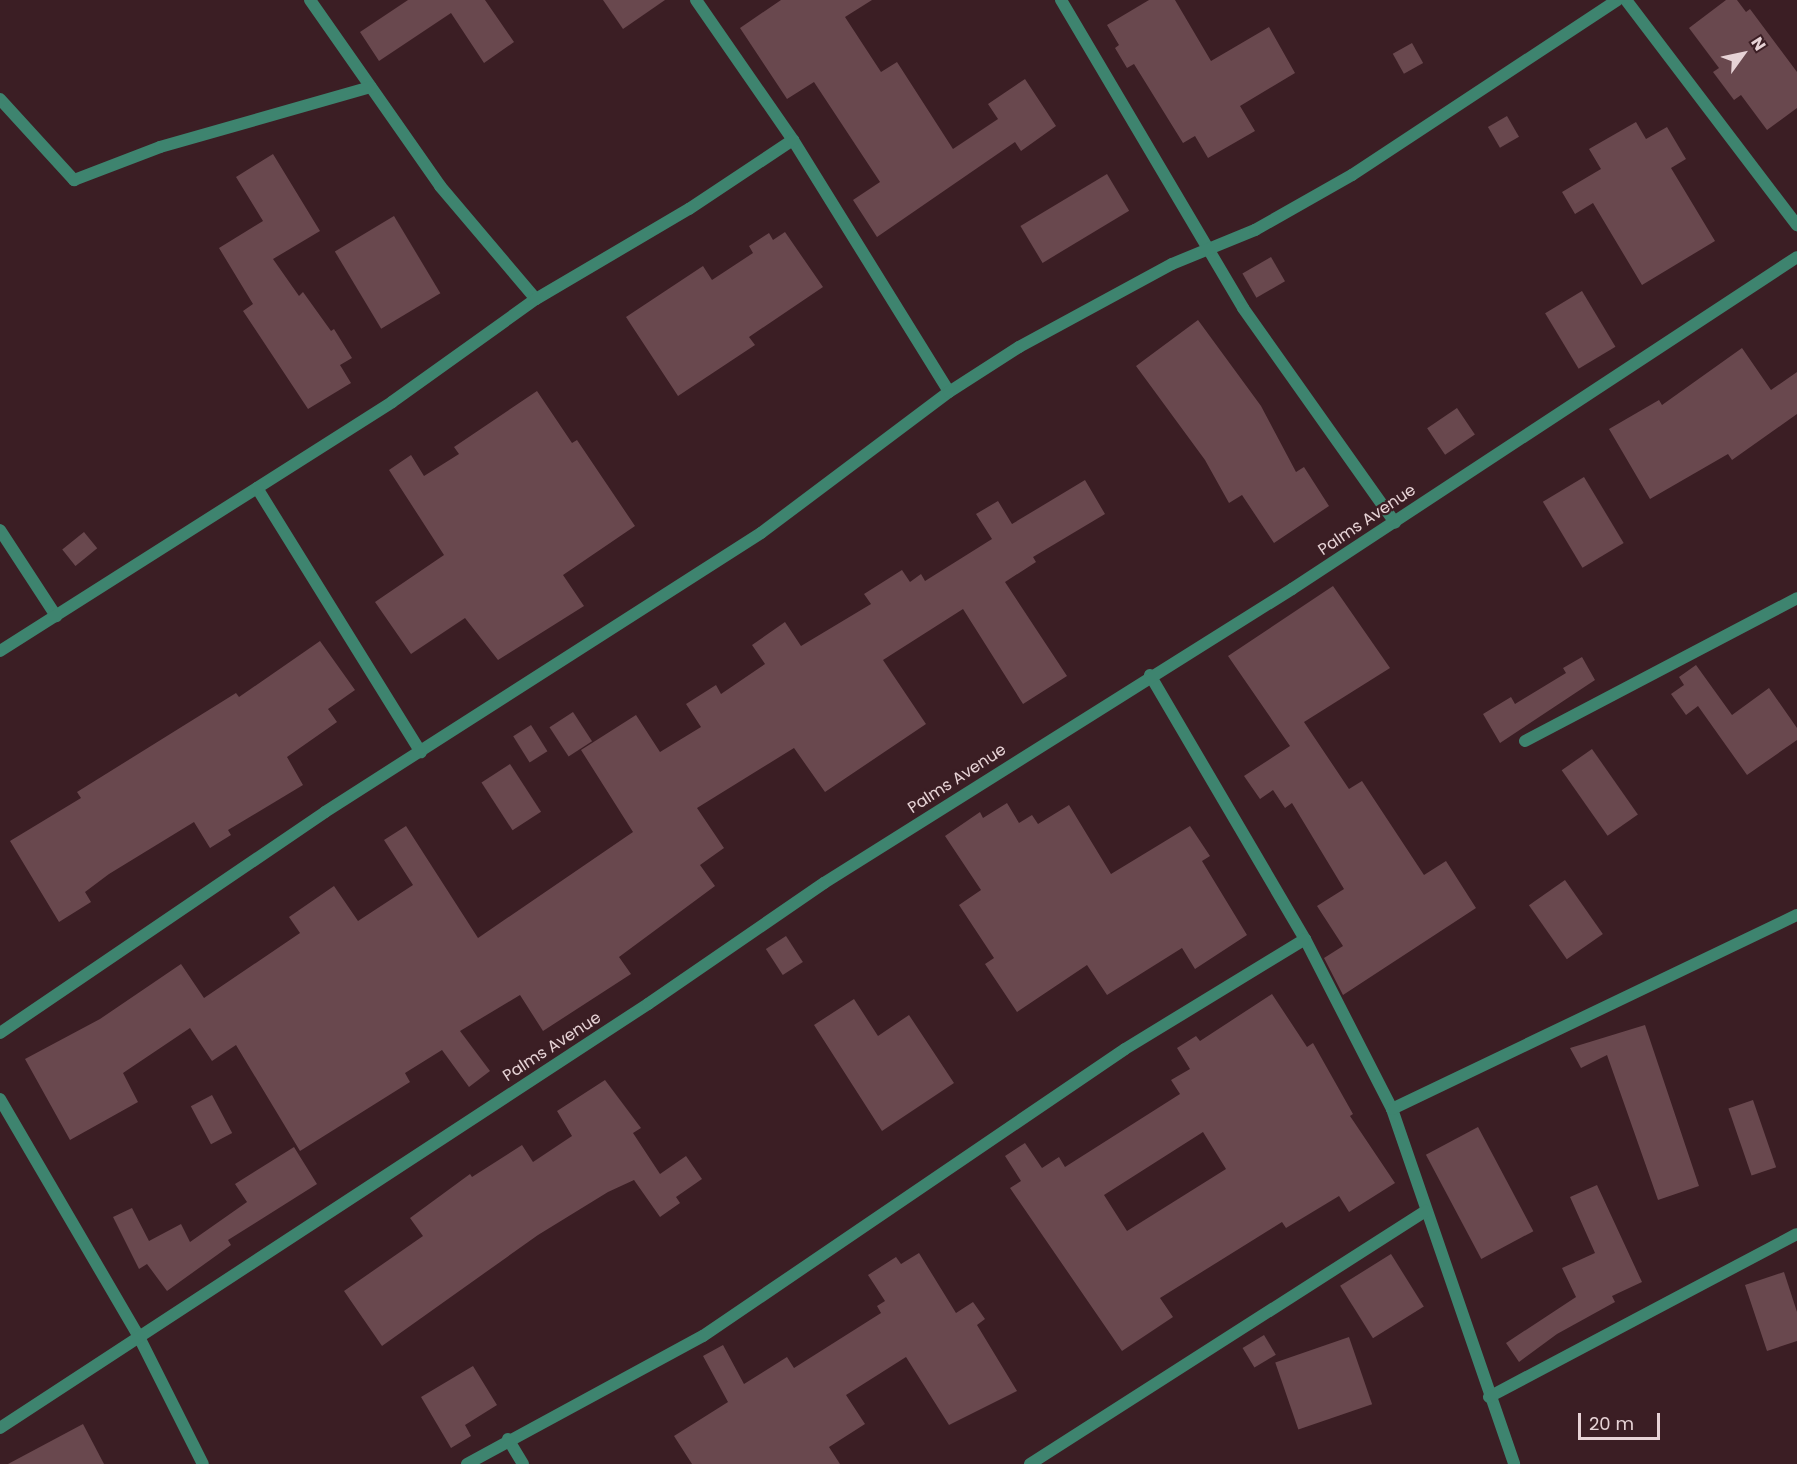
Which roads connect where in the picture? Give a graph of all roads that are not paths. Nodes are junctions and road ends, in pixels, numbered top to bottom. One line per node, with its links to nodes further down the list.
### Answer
1 (310, 0): 6 (street)
2 (696, 0): 8 (street)
3 (1061, 0): 10 (street)
4 (1617, 0): 10 (street)
5 (1626, 0): 9 (street)
6 (371, 87): 7 (street); 12 (street)
7 (0, 99)
8 (793, 140): 12 (street); 13 (street)
9 (1797, 225)
10 (1205, 248): 13 (street); 15 (street)
11 (1797, 257): 15 (street, Palms Avenue)
12 (536, 299): 14 (street)
13 (949, 392): 22 (street)
14 (257, 489): 18 (street); 22 (street)
15 (1395, 523): 20 (street, Palms Avenue)
16 (0, 530): 18 (street)
17 (1797, 598): 21 (street)
18 (56, 616): 19 (street)
19 (0, 651)
20 (1150, 675): 24 (street); 30 (street, Palms Avenue)
21 (1525, 741)
22 (422, 752): 25 (street)
23 (1797, 915): 27 (street)
24 (1305, 939): 27 (street); 33 (street)
25 (0, 1033)
26 (0, 1099): 30 (street)
27 (1392, 1109): 28 (street)
28 (1426, 1211): 31 (street); 37 (street)
29 (1797, 1234): 31 (street)
30 (138, 1335): 32 (street, Palms Avenue); 34 (street)
31 (1489, 1397): 38 (street)
32 (0, 1428)
33 (508, 1439): 35 (street); 36 (street)
34 (203, 1464)
35 (467, 1464)
36 (523, 1464)
37 (1030, 1464)
38 (1514, 1464)

